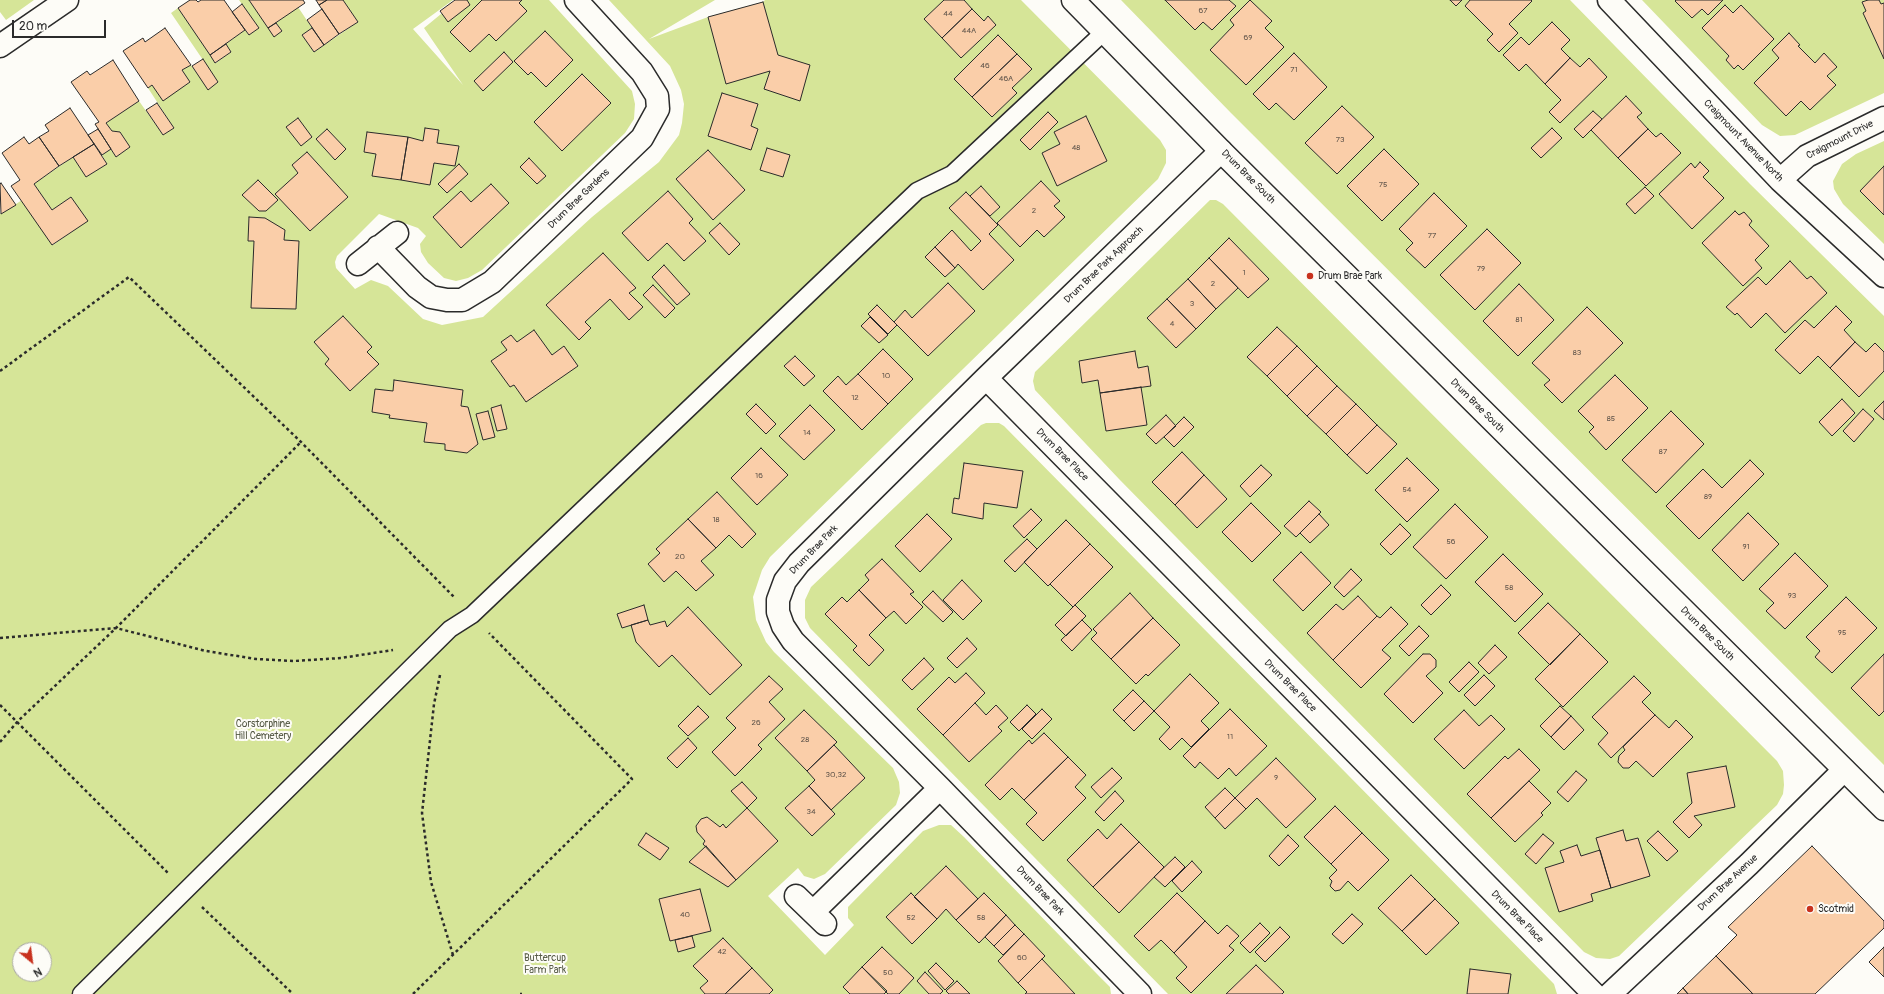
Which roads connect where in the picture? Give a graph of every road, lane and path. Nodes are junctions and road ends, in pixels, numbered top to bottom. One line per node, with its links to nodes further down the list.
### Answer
1 (67, 0): 6 (street)
2 (576, 0): 11 (street, Drum Brae Gardens)
3 (1073, 0): 5 (street, Drum Brae South)
4 (1609, 0): 9 (street, Craigmount Avenue North)
5 (1104, 32): 8 (street, Drum Brae South); 17 (lane)
6 (0, 46)
7 (1884, 118): 9 (street, Craigmount Drive)
8 (1221, 151): 15 (street, Drum Brae Park Approach); 25 (street, Drum Brae South)
9 (1780, 180): 13 (street, Craigmount Avenue North)
10 (397, 233): 11 (street)
11 (378, 247): 12 (street)
12 (358, 264)
13 (1884, 276)
14 (0, 371): 16 (path)
15 (986, 378): 26 (street, Drum Brae Park); 35 (street, Drum Brae Place)
16 (301, 442): 17 (path); 18 (path)
17 (472, 615): 28 (lane); 30 (path)
18 (116, 628): 19 (path); 20 (path); 23 (path)
19 (0, 638)
20 (398, 648)
21 (440, 674): 30 (path)
22 (0, 704): 23 (path)
23 (18, 721): 24 (path); 28 (path)
24 (0, 742)
25 (1844, 770): 27 (street, Drum Brae South); 36 (street, Drum Brae Avenue)
26 (940, 788): 29 (street); 34 (street, Drum Brae Park)
27 (1884, 809)
28 (185, 890): 31 (lane); 32 (path)
29 (796, 896)
30 (453, 956): 33 (path)
31 (81, 994)
32 (293, 994)
33 (413, 994)
34 (1140, 994)
35 (1594, 994)
36 (1610, 994)

